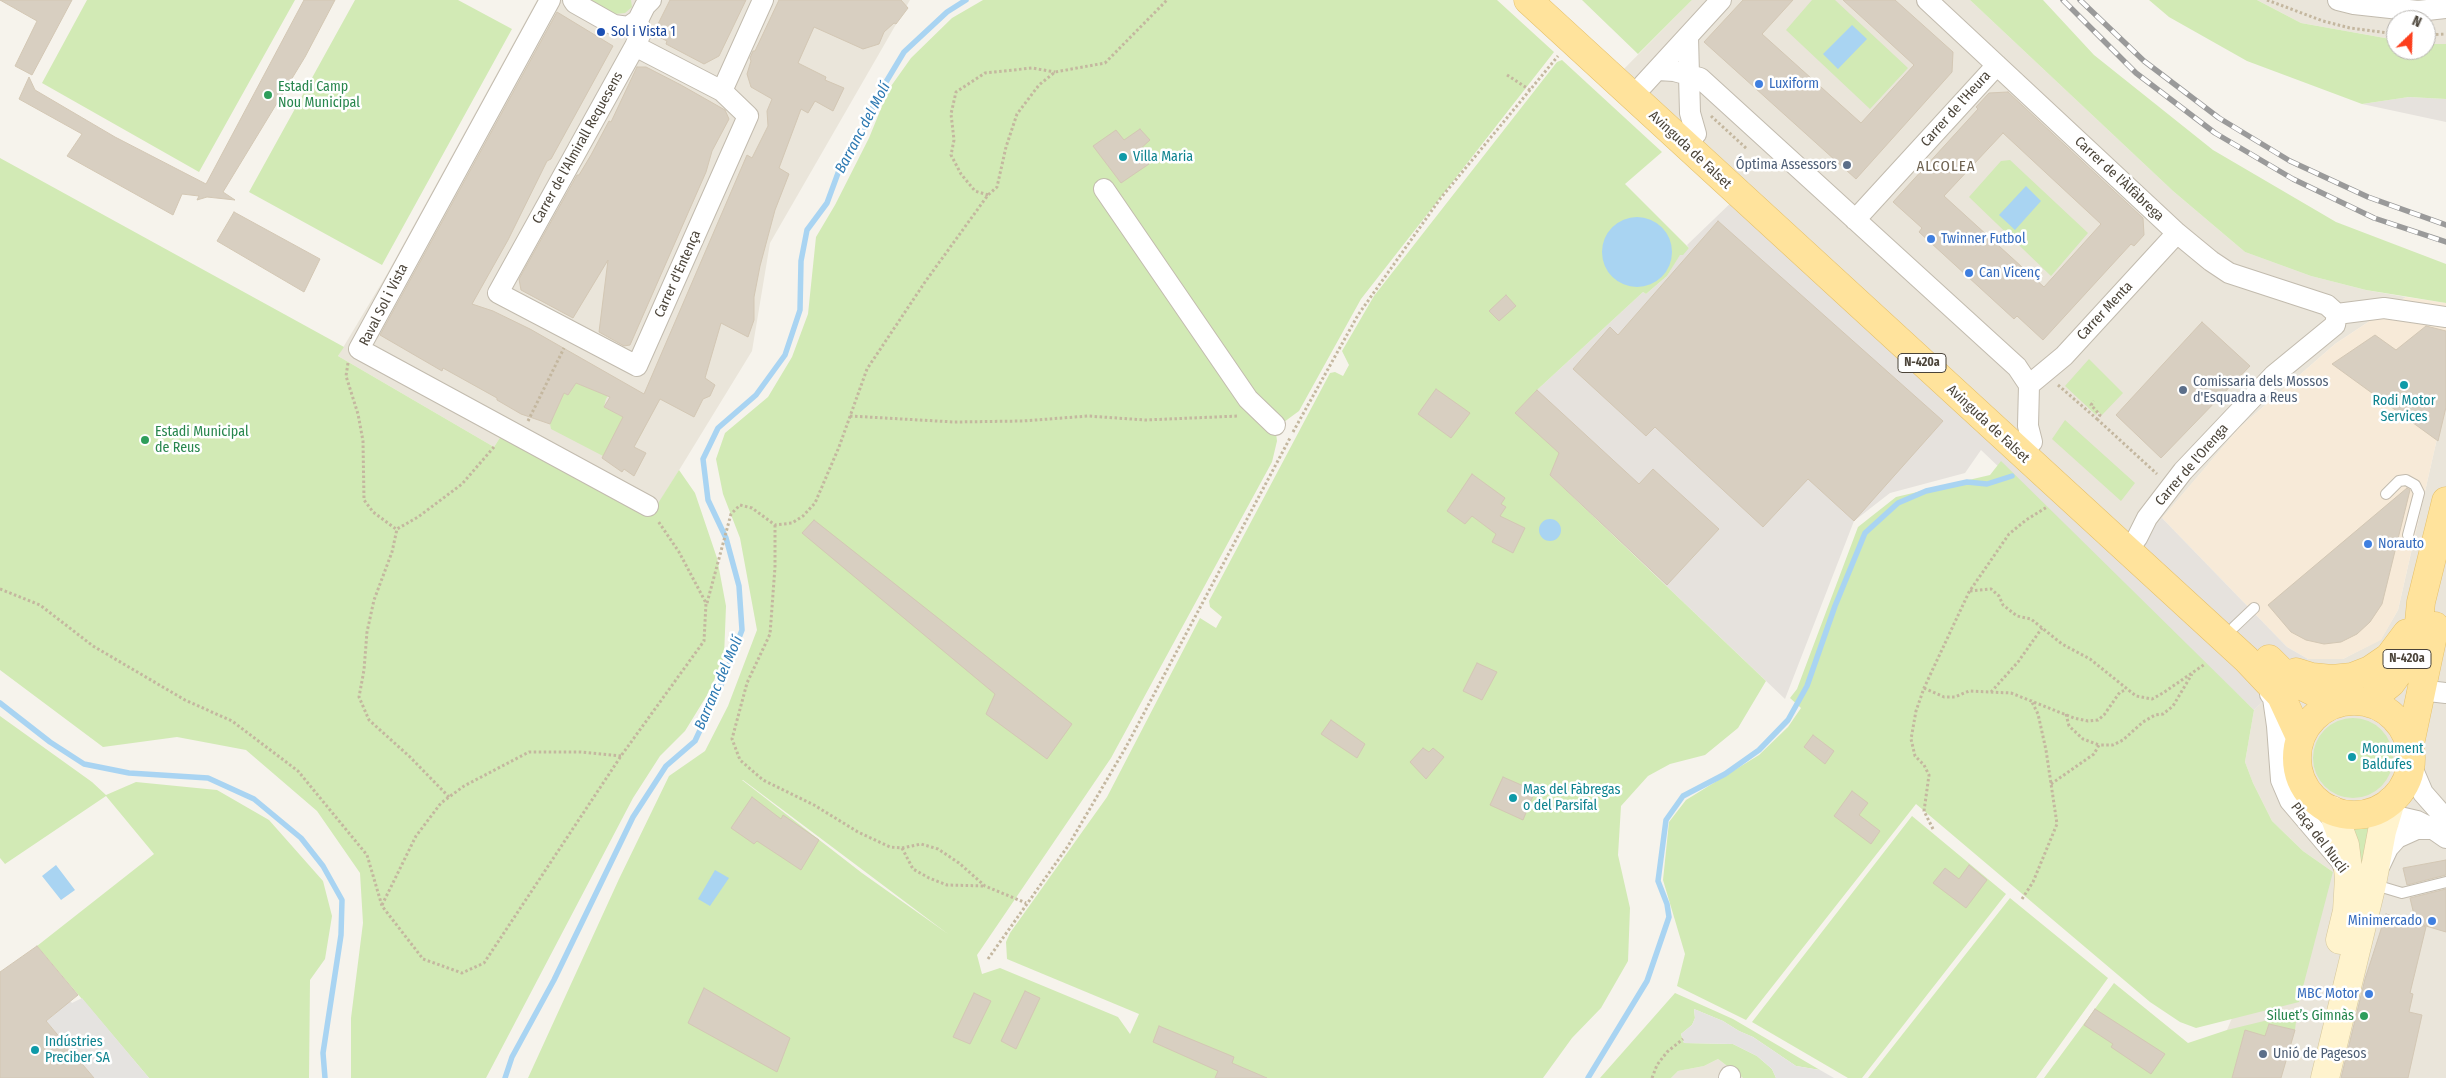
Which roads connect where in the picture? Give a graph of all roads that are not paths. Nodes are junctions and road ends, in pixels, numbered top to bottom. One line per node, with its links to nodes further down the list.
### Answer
1 (550, 0): 29 (street, Raval Sol i Vista)
2 (574, 0): 9 (street)
3 (763, 0): 16 (street)
4 (1528, 0): 35 (main road, Avinguda de Falset / N-420a)
5 (1552, 0): 15 (main road, Avinguda de Falset / N-420a)
6 (1721, 0): 11 (street)
7 (1927, 0): 13 (street, Carrer de l'Àlfàbrega)
8 (2338, 0): 10 (street)
9 (644, 6): 12 (street)
10 (2446, 8)
11 (1688, 37): 14 (street); 15 (street)
12 (635, 46): 16 (street); 23 (street, Carrer de l'Almirall Requesens)
13 (1997, 65): 19 (street, Carrer de l'Heura); 20 (street, Carrer de l'Àlfàbrega)
14 (1689, 75): 15 (street); 17 (street); 19 (street)
15 (1650, 77): 17 (main road, Avinguda de Falset / N-420a)
16 (722, 91): 23 (street, Carrer d'Entença)
17 (1696, 134): 26 (main road, Avinguda de Falset / N-420a)
18 (1104, 189): 25 (street)
19 (1855, 220): 24 (street)
20 (2177, 233): 21 (street, Carrer de l'Àlfàbrega); 24 (street, Carrer Menta)
21 (2337, 314): 22 (street); 31 (street, Carrer de l'Orenga)
22 (2446, 317)
23 (572, 333)
24 (2029, 385): 26 (street, Avinguda de Falset)
25 (1270, 420)
26 (2032, 442): 31 (main road, Avinguda de Falset / N-420a)
27 (2386, 494): 30 (lane)
28 (2446, 502): 32 (main road)
29 (648, 506)
30 (2408, 536)
31 (2137, 538): 34 (main road, Avinguda de Falset / N-420a)
32 (2436, 595): 35 (main road); 36 (main road, N-420a); 37 (main road, N-420a)
33 (2254, 608): 34 (lane)
34 (2234, 627): 35 (main road, Avinguda de Falset / N-420a)
35 (2251, 653): 38 (main road, Avinguda de Falset / N-420a); 39 (main road, Avinguda de Falset / N-420a); 44 (street, Plaça del Nucli)
36 (2433, 692): 40 (main road, N-420a)
37 (2368, 702): 38 (main road, Plaça del Nucli / N-420a); 40 (main road, Plaça del Nucli / N-420a)
38 (2336, 703): 39 (main road, Plaça del Nucli / N-420a)
39 (2300, 738): 42 (main road, Plaça del Nucli / N-420a)
40 (2410, 754): 41 (main road, N-420a); 43 (street)
41 (2384, 809): 42 (main road, Plaça del Nucli / N-420a); 43 (street); 44 (main road)
42 (2332, 810): 44 (main road)
43 (2442, 829): 44 (street)
44 (2360, 881): 45 (lane); 46 (main road); 47 (main road)
45 (2446, 882)
46 (2306, 1078)
47 (2325, 1078)

